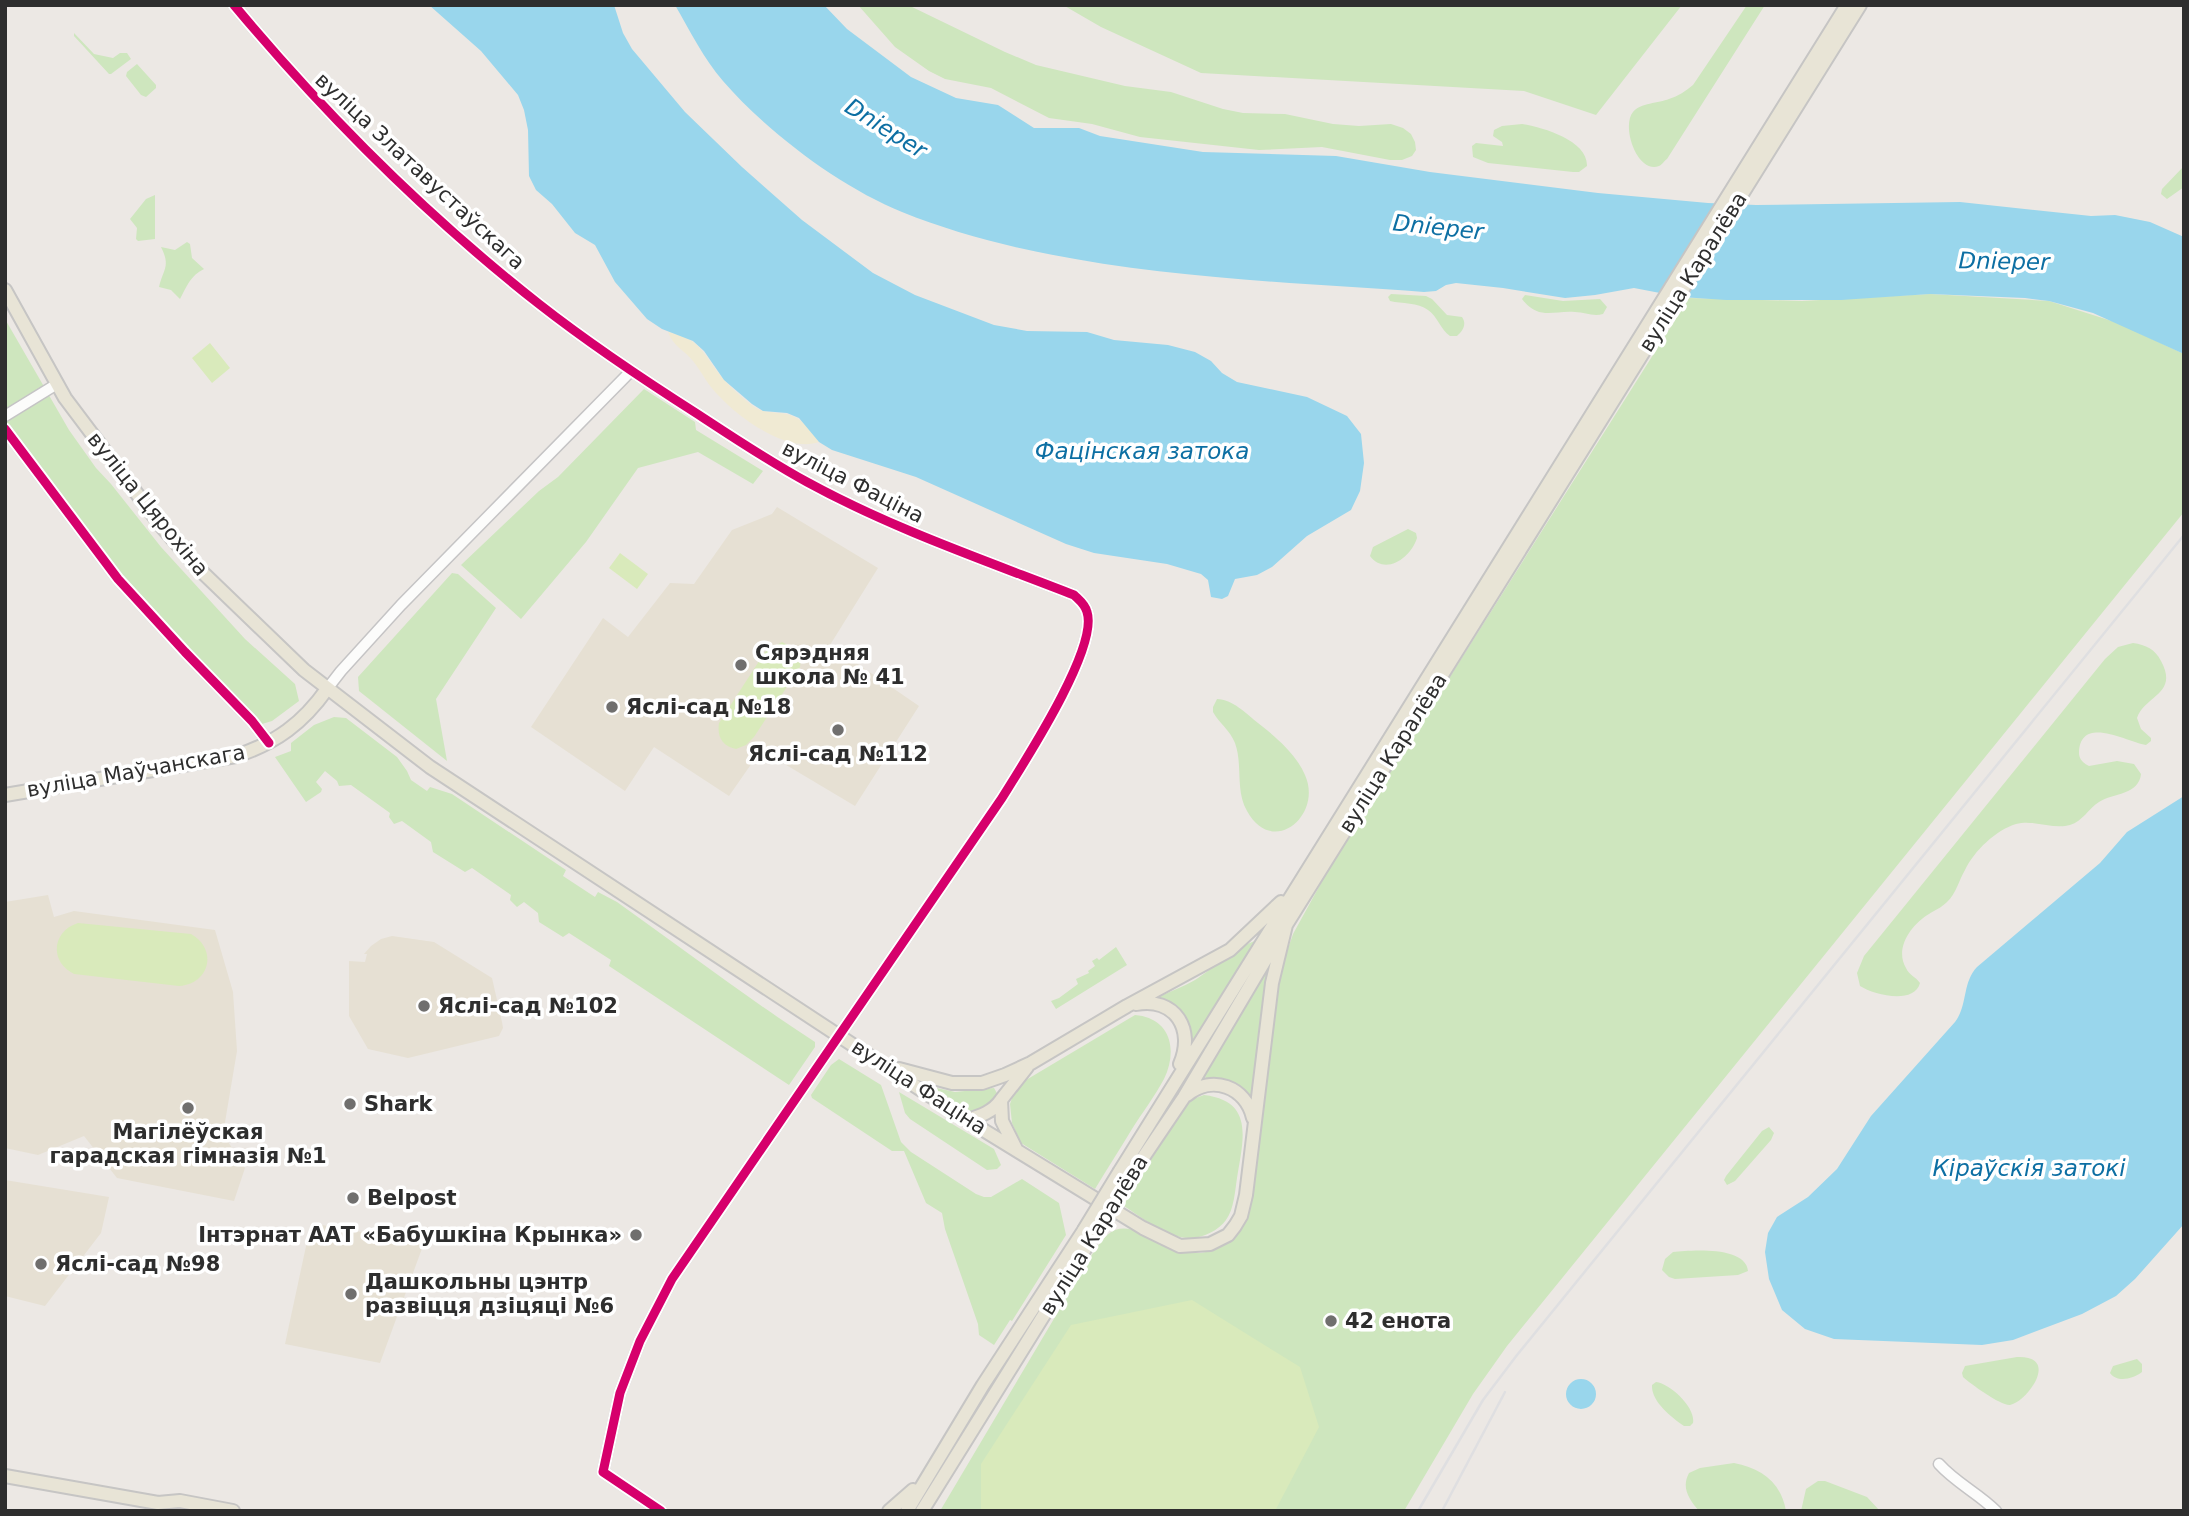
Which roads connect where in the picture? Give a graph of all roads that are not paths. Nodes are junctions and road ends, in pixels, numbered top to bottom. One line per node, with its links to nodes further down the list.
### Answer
1 (234, 5): 6 (street, вуліца Златавустаўскага)
2 (1847, 5): 4 (main road, вуліца Каралёва)
3 (1860, 5): 4 (main road, вуліца Каралёва)
4 (1834, 36): 8 (main road, вуліца Каралёва)
5 (5, 290): 7 (main road, вуліца Цярохіна)
6 (631, 371): 11 (street); 17 (street, вуліца Фаціна)
7 (57, 384): 9 (street); 11 (main road, вуліца Цярохіна)
8 (1606, 401): 14 (main road, вуліца Каралёва); 15 (main road, вуліца Каралёва)
9 (5, 416)
10 (5, 429): 12 (street)
11 (327, 690): 12 (main road, вуліца Маўчанскага); 17 (main road, вуліца Фаціна)
12 (270, 743): 13 (main road, вуліца Маўчанскага)
13 (5, 794)
14 (1293, 892): 16 (main road); 20 (main road, вуліца Каралёва)
15 (1286, 925): 21 (main road, вуліца Каралёва); 24 (main road)
16 (1127, 1006): 18 (main road); 20 (main road)
17 (840, 1035): 19 (main road, вуліца Фаціна); 35 (street)
18 (1031, 1063): 19 (main road); 22 (main road)
19 (888, 1067): 23 (main road, вуліца Фаціна)
20 (1170, 1090): 26 (main road, вуліца Каралёва)
21 (1184, 1097): 24 (main road); 26 (main road, вуліца Каралёва)
22 (1001, 1100): 23 (main road); 25 (main road)
23 (967, 1120): 25 (main road, вуліца Фаціна)
24 (1255, 1126): 25 (main road, вуліца Фаціна)
25 (1016, 1149)
26 (1125, 1174): 27 (main road, вуліца Каралёва, bridge)
27 (1089, 1233): 29 (main road, вуліца Каралёва); 32 (main road, вуліца Каралёва)
28 (1939, 1464): 38 (street)
29 (929, 1475): 36 (main road); 37 (main road, вуліца Каралёва)
30 (5, 1476): 31 (main road)
31 (158, 1503): 33 (main road); 34 (main road)
32 (925, 1508)
33 (173, 1511)
34 (233, 1511)
35 (661, 1511)
36 (889, 1511)
37 (907, 1511)
38 (1996, 1511)

